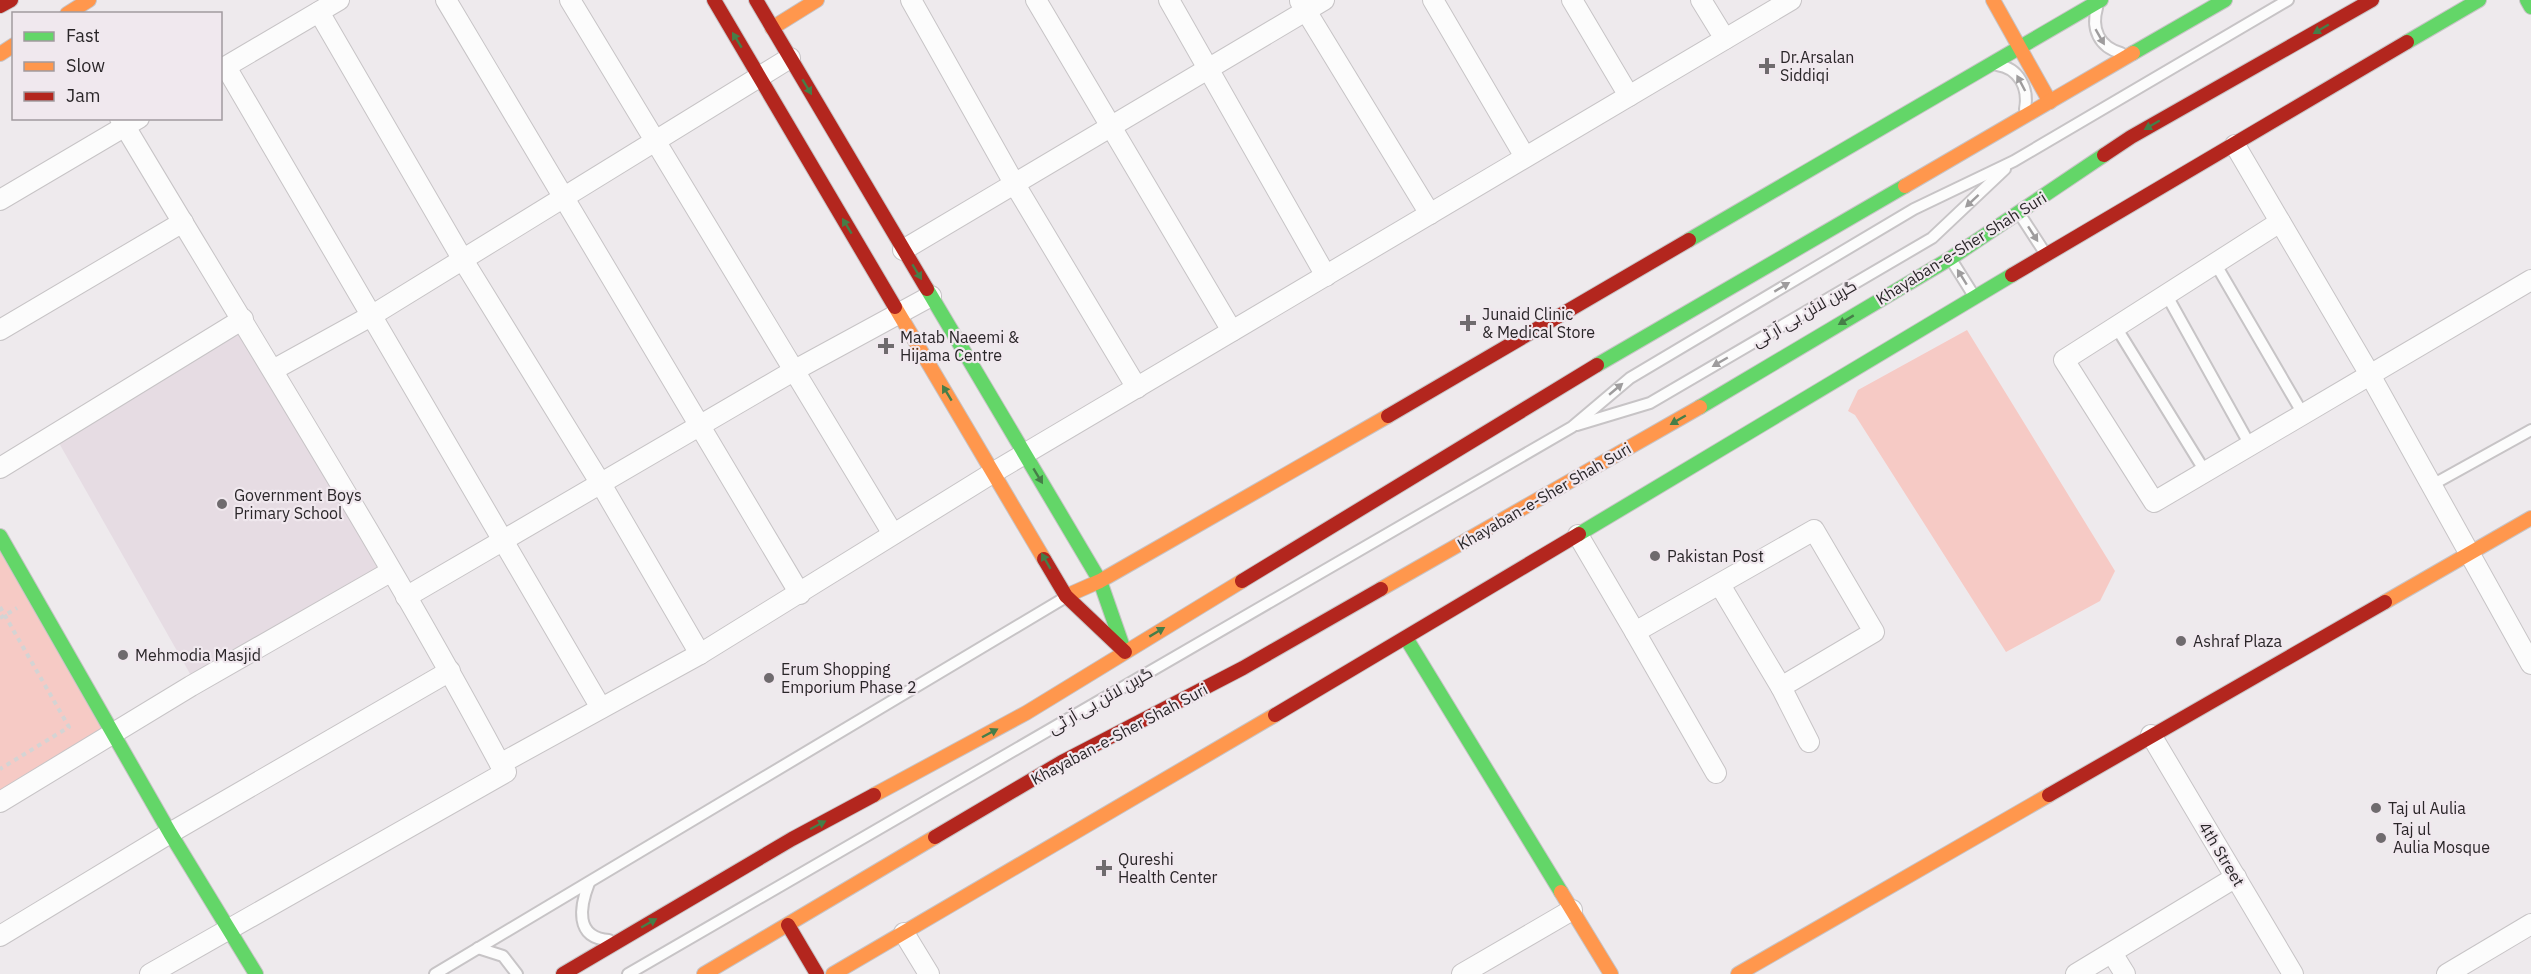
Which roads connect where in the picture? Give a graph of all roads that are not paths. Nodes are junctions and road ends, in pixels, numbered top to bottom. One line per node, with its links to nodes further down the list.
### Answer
1 (11, 0): 25 (main road)
2 (89, 0): 27 (main road)
3 (339, 0): 28 (street)
4 (446, 0): 48 (street)
5 (570, 0): 43 (street)
6 (714, 0): 37 (main road, one-way to 6)
7 (756, 0): 29 (main road)
8 (818, 0): 29 (main road)
9 (911, 0): 47 (street)
10 (1036, 0): 42 (street)
11 (1169, 0): 35 (street)
12 (1324, 0): 24 (street)
13 (1433, 0): 45 (street)
14 (1572, 0): 38 (street)
15 (1701, 0): 30 (street)
16 (1791, 0): 30 (street)
17 (1993, 0): 31 (main road)
18 (2102, 0): 31 (main road); 32 (lane, one-way to 32)
19 (2225, 0): 32 (main road)
20 (2288, 0): 46 (lane, گرین لائن بی آر ٹی)
21 (2372, 0): 50 (main road, Khayaban-e-Sher Shah Suri, one-way to 50)
22 (2479, 0): 44 (main road)
23 (2527, 0): 26 (main road)
24 (1303, 5): 35 (street); 51 (street)
25 (0, 6)
26 (2531, 7)
27 (69, 12)
28 (319, 12): 36 (street); 57 (street)
29 (772, 28): 33 (main road)
30 (1725, 39): 38 (street)
31 (2020, 47): 34 (main road); 39 (main road)
32 (2133, 54): 39 (main road)
33 (790, 58): 37 (street); 54 (main road, one-way to 54)
34 (1990, 64): 40 (lane, one-way to 34); 92 (main road)
35 (1208, 67): 42 (street); 59 (street)
36 (223, 68): 65 (street)
37 (759, 76): 43 (street); 64 (main road, one-way to 37)
38 (1629, 96): 45 (street)
39 (2050, 102): 40 (main road)
40 (2020, 120): 99 (main road, one-way to 40)
41 (128, 121): 49 (street); 52 (street)
42 (1110, 124): 47 (street); 69 (street)
43 (655, 144): 48 (street); 71 (street)
44 (2235, 145): 53 (street); 55 (main road)
45 (1526, 158): 51 (street)
46 (2014, 161): 75 (lane, گرین لائن بی آر ٹی, one-way to 46); 75 (lane, گرین لائن بی آر ٹی, one-way to 75)
47 (1014, 183): 54 (street); 73 (street)
48 (562, 198): 57 (street); 76 (street)
49 (0, 200)
50 (2019, 213): 55 (lane, one-way to 55); 56 (main road, Khayaban-e-Sher Shah Suri)
51 (1430, 214): 59 (street)
52 (183, 222): 66 (street); 68 (street)
53 (2280, 222): 58 (street); 72 (street)
54 (903, 250): 62 (main road, one-way to 62)
55 (2046, 255): 63 (main road)
56 (1951, 258): 63 (lane, one-way to 56); 116 (main road, Khayaban-e-Sher Shah Suri, one-way to 116)
57 (463, 260): 65 (street); 83 (street)
58 (2215, 263): 61 (street); 74 (lane)
59 (1326, 276): 69 (street)
60 (2531, 280): 72 (street)
61 (2166, 294): 67 (street); 78 (lane)
62 (931, 296): 64 (street); 79 (main road)
63 (1974, 297): 87 (main road)
64 (900, 314): 71 (street); 81 (main road, one-way to 64)
65 (371, 316): 70 (street); 89 (street)
66 (243, 319): 70 (street); 80 (street)
67 (2116, 327): 82 (lane); 82 (street)
68 (0, 330)
69 (1232, 331): 73 (street)
70 (273, 370): 91 (street)
71 (795, 370): 76 (street); 86 (street)
72 (2369, 373): 74 (street); 84 (street)
73 (1137, 388): 79 (street)
74 (2303, 414): 78 (street)
75 (1572, 427): 128 (lane, گرین لائن بی آر ٹی)
76 (699, 428): 83 (street); 94 (street)
77 (2531, 430): 84 (lane)
78 (2250, 445): 82 (street)
79 (1024, 454): 81 (street); 92 (main road, one-way to 92)
80 (0, 468)
81 (994, 472): 86 (street); 95 (main road, one-way to 81)
82 (2205, 473)
83 (601, 484): 89 (street); 100 (street)
84 (2432, 485): 90 (street)
85 (2531, 518): 90 (main road)
86 (893, 534): 94 (street)
87 (1578, 535): 97 (street); 98 (main road)
88 (0, 536): 105 (main road)
89 (502, 542): 96 (street); 104 (street)
90 (2469, 551): 101 (street); 106 (main road)
91 (390, 572): 96 (street); 105 (street)
92 (1100, 581): 95 (main road); 99 (main road)
93 (1720, 585): 97 (street); 103 (street); 103 (street)
94 (800, 594): 100 (street)
95 (1066, 596): 99 (main road); 113 (lane)
96 (406, 597): 102 (street)
97 (1635, 632): 109 (street)
98 (1406, 638): 114 (main road); 118 (main road)
99 (1125, 652): 120 (main road, one-way to 99)
100 (700, 654): 104 (street)
101 (2531, 664)
102 (450, 671): 108 (street); 111 (street)
103 (1781, 687): 107 (street)
104 (601, 708): 108 (street)
105 (112, 732): 110 (street); 111 (main road)
106 (2151, 735): 112 (street, 4th Street); 135 (main road)
107 (1809, 742)
108 (500, 764): 117 (street)
109 (1716, 773)
110 (0, 802)
111 (170, 833): 117 (main road); 119 (street)
112 (2236, 877): 122 (street); 138 (street, 4th Street)
113 (589, 883): 120 (lane); 121 (lane)
114 (1572, 910): 133 (street); 134 (main road)
115 (2531, 924): 139 (street)
116 (788, 925): 129 (main road, Khayaban-e-Sher Shah Suri); 130 (main road)
117 (228, 930): 123 (street); 124 (main road)
118 (904, 933): 131 (main road); 132 (street)
119 (0, 936)
120 (624, 938): 127 (main road)
121 (478, 948): 125 (lane); 126 (lane)
122 (2112, 953): 136 (street); 137 (street)
123 (150, 974)
124 (256, 974)
125 (435, 974)
126 (517, 974)
127 (563, 974)
128 (628, 974)
129 (704, 974)
130 (817, 974)
131 (833, 974)
132 (928, 974)
133 (1462, 974)
134 (1611, 974)
135 (1738, 974)
136 (2076, 974)
137 (2125, 974)
138 (2293, 974)
139 (2447, 974)

